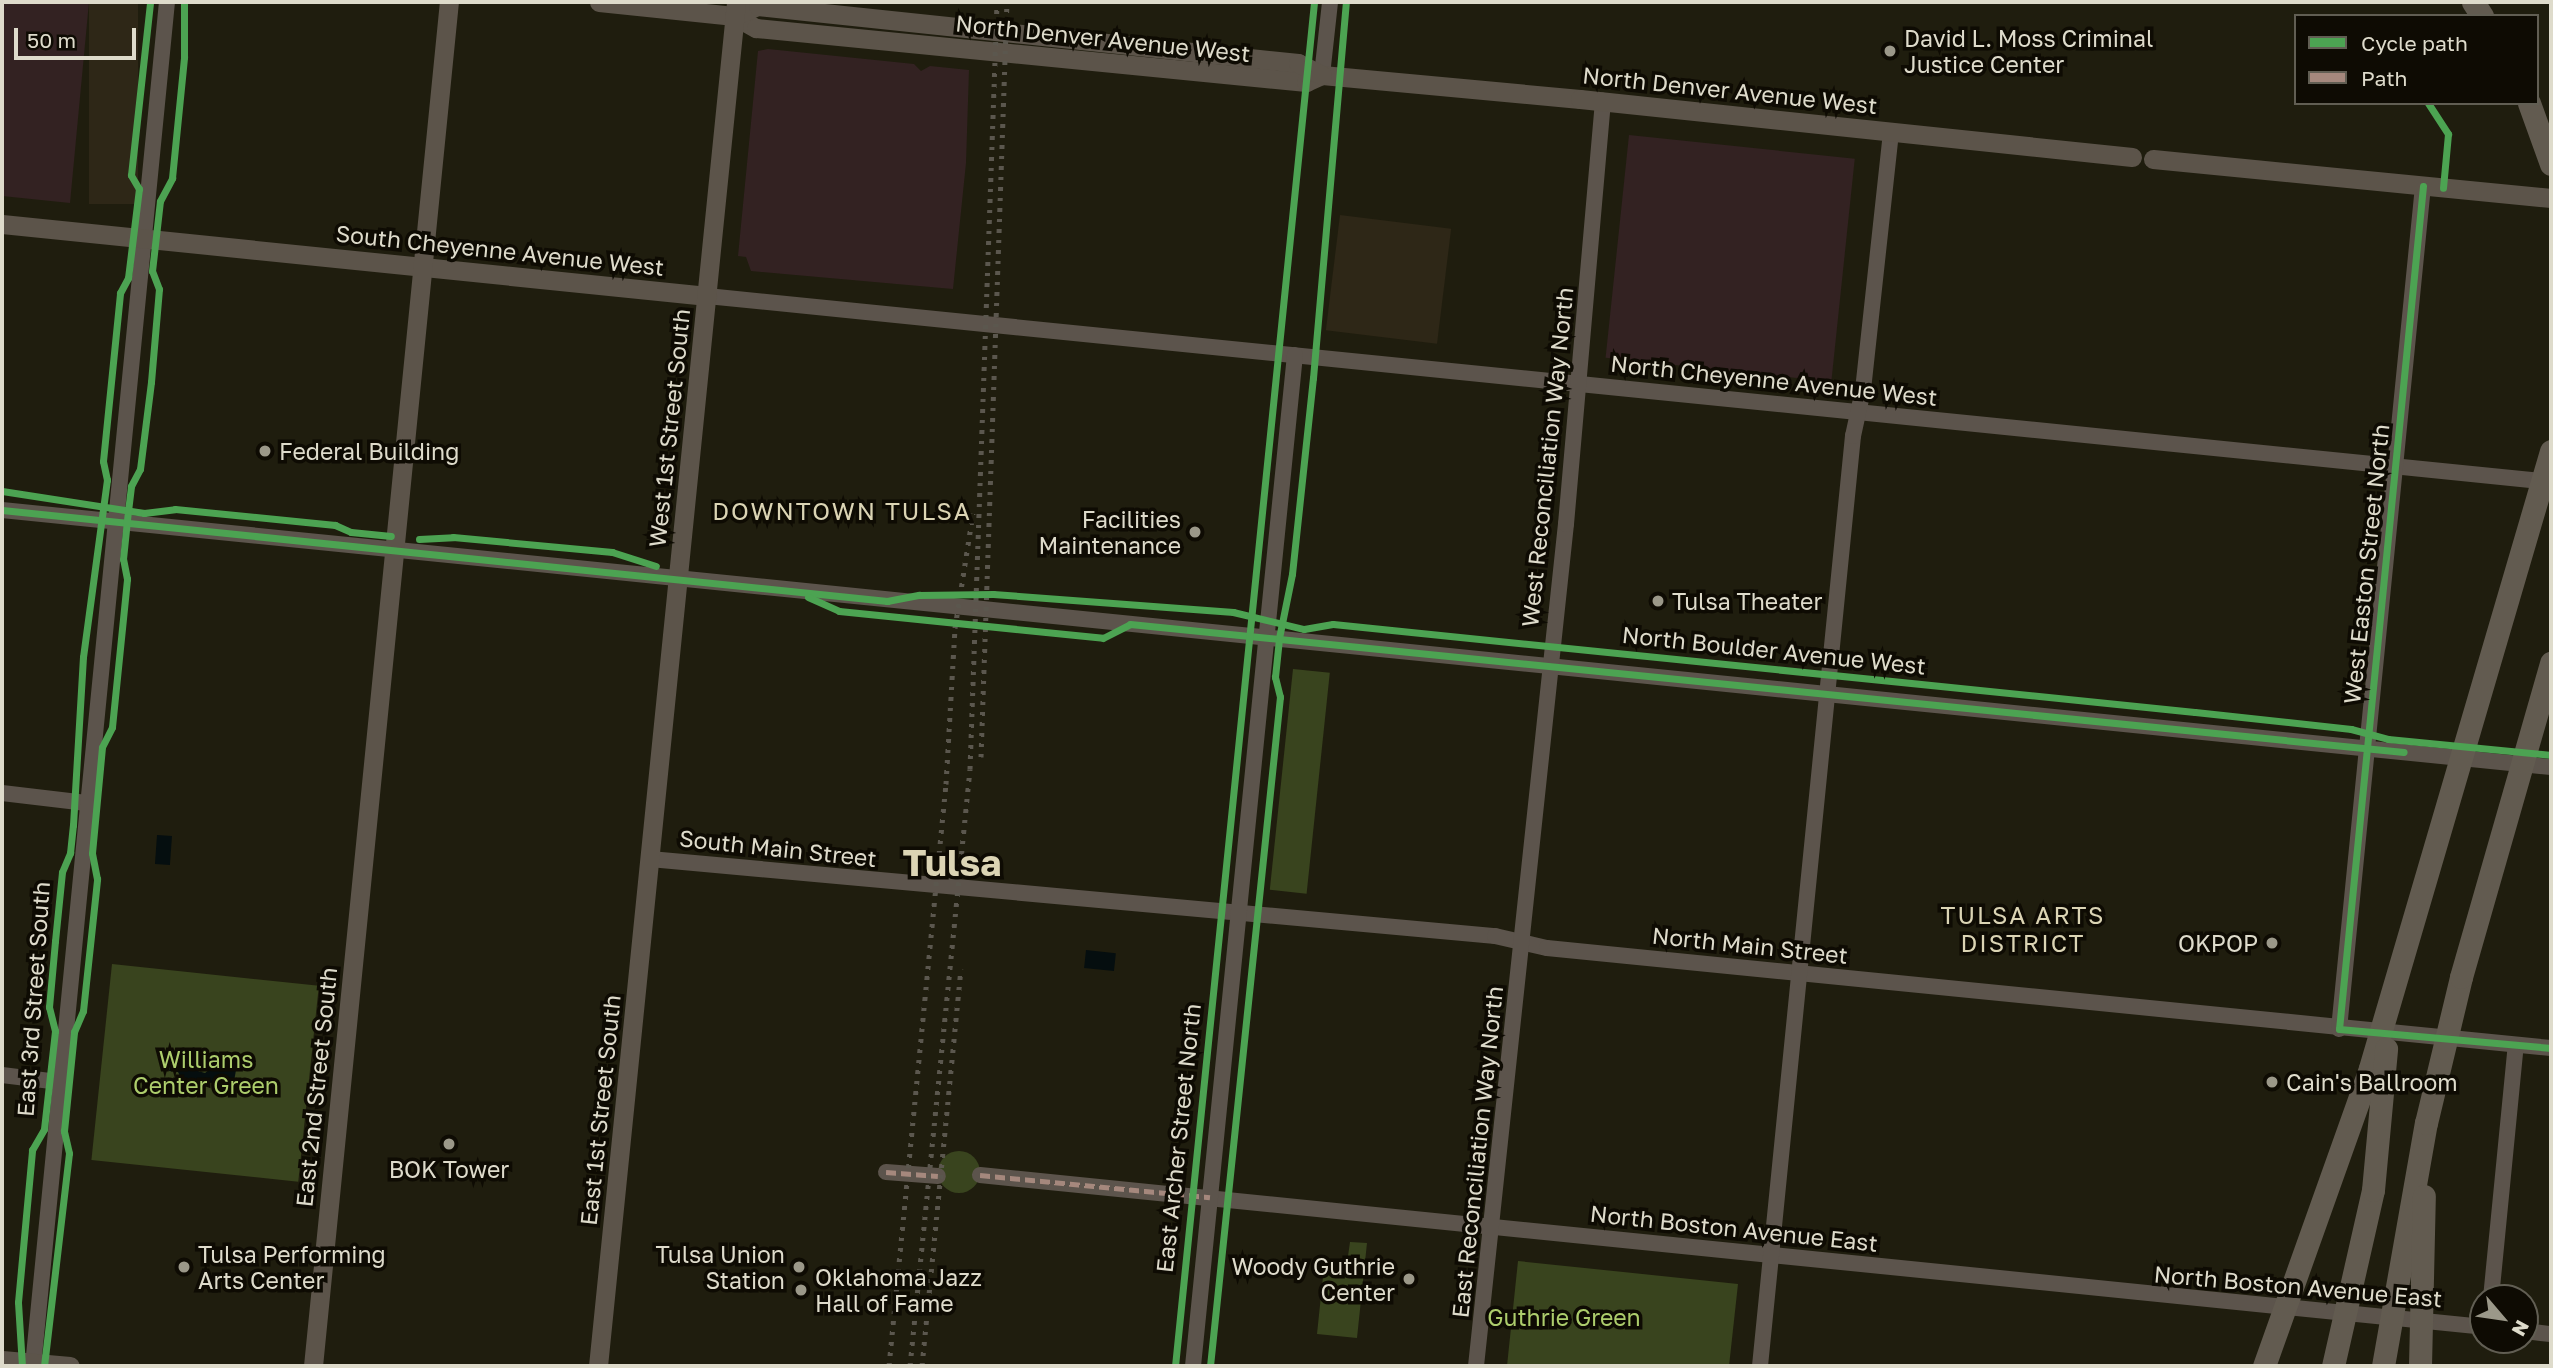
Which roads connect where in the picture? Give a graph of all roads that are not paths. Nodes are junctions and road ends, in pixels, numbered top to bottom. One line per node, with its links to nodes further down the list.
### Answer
1 (167, 2): 16 (street, East 3rd Street South)
2 (449, 2): 17 (main road, East 2nd Street South)
3 (599, 2): 5 (main road)
4 (1330, 2): 6 (street)
5 (735, 9): 6 (main road, North Denver Avenue West); 6 (main road, North Denver Avenue West); 18 (main road, West 1st Street South)
6 (1322, 75): 7 (main road, North Denver Avenue West)
7 (1603, 101): 9 (main road, North Denver Avenue West); 21 (street, West Reconciliation Way North)
8 (2530, 105): 12 (highway)
9 (1891, 132): 10 (main road, North Denver Avenue West); 22 (street)
10 (2132, 157)
11 (2153, 159): 13 (main road)
12 (2551, 164)
13 (2423, 186): 14 (main road); 24 (street, West Easton Street North)
14 (2551, 198)
15 (2, 224): 16 (main road, South Cheyenne Avenue West)
16 (146, 237): 17 (main road, South Cheyenne Avenue West); 27 (street, East 3rd Street South)
17 (424, 266): 18 (main road, South Cheyenne Avenue West); 28 (main road, East 2nd Street South)
18 (707, 296): 19 (street, South Cheyenne Avenue West); 29 (main road, West 1st Street South)
19 (992, 326): 20 (street, North Cheyenne Avenue West)
20 (1295, 355): 21 (street, North Cheyenne Avenue West); 30 (street, East Archer Street North)
21 (1580, 382): 22 (street, North Cheyenne Avenue West); 32 (street, West Reconciliation Way North)
22 (1858, 412): 24 (street, North Cheyenne Avenue West); 33 (street)
23 (2551, 452): 46 (highway)
24 (2396, 466): 25 (street, North Cheyenne Avenue West); 34 (street, West Easton Street North)
25 (2551, 482)
26 (2, 510): 27 (street, North Boulder Avenue West)
27 (115, 522): 28 (street, North Boulder Avenue West); 37 (street, East 3rd Street South)
28 (397, 549): 29 (street, North Boulder Avenue West); 62 (main road, East 2nd Street South)
29 (678, 578): 30 (street, North Boulder Avenue West); 38 (main road, West 1st Street South)
30 (1266, 637): 32 (street, North Boulder Avenue West); 40 (street, East Archer Street North)
31 (2551, 663): 49 (highway)
32 (1549, 666): 33 (street, North Boulder Avenue West); 41 (street, West Reconciliation Way North)
33 (1826, 694): 34 (street, North Boulder Avenue West); 42 (street)
34 (2367, 748): 35 (street, North Boulder Avenue West); 43 (street, West Easton Street North)
35 (2551, 767)
36 (2, 793): 37 (street)
37 (86, 803): 48 (street, East 3rd Street South)
38 (650, 859): 39 (street, South Main Street); 63 (main road, East 1st Street South)
39 (944, 887): 40 (street, North Main Street)
40 (1239, 915): 41 (street, North Main Street); 53 (street, East Archer Street North)
41 (1523, 943): 42 (street, North Main Street); 54 (street, East Reconciliation Way North)
42 (1796, 973): 43 (street, North Main Street); 55 (street)
43 (2339, 1029): 44 (street, North Main Street)
44 (2516, 1045): 45 (street, North Main Street); 56 (street)
45 (2551, 1048)
46 (2377, 1068): 67 (highway); 68 (highway)
47 (2, 1075): 48 (street)
48 (58, 1082): 59 (street, East 3rd Street South)
49 (2426, 1123): 60 (highway); 69 (highway)
50 (886, 1171): 52 (street)
51 (980, 1175): 53 (street, North Boston Avenue East)
52 (938, 1176)
53 (1210, 1197): 54 (street, North Boston Avenue East); 64 (street, East Archer Street North)
54 (1490, 1226): 55 (street, North Boston Avenue East); 65 (street, East Reconciliation Way North)
55 (1772, 1255): 57 (street, North Boston Avenue East); 66 (street)
56 (2492, 1284)
57 (2469, 1326)
58 (2, 1360): 59 (main road)
59 (33, 1364): 61 (main road)
60 (2383, 1364)
61 (70, 1366)
62 (313, 1366)
63 (598, 1366)
64 (1193, 1366)
65 (1476, 1366)
66 (1760, 1366)
67 (2264, 1366)
68 (2333, 1366)
69 (2420, 1366)

